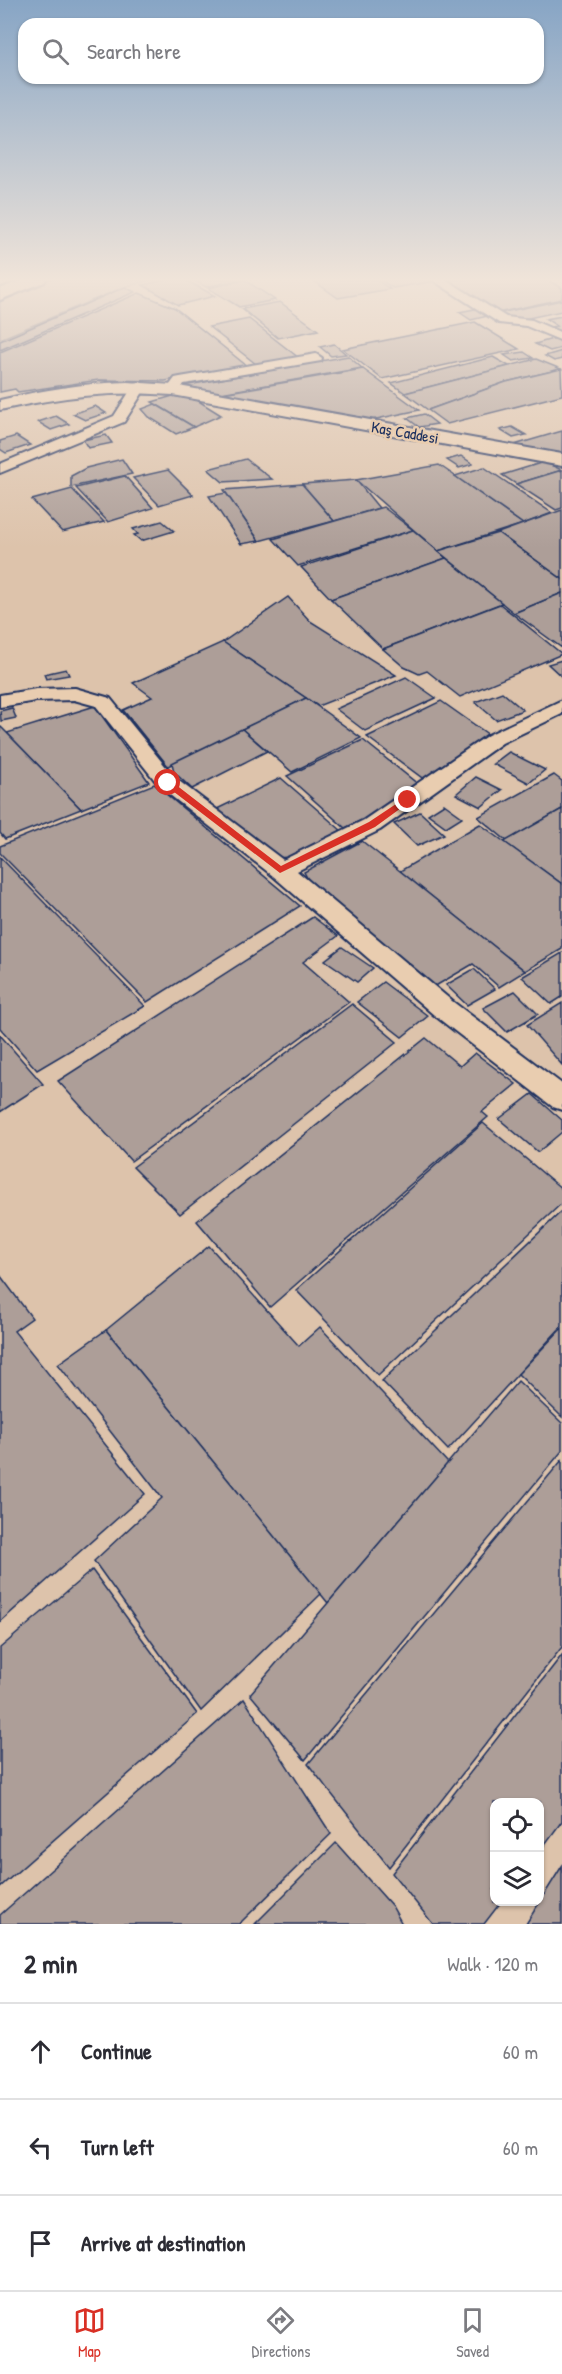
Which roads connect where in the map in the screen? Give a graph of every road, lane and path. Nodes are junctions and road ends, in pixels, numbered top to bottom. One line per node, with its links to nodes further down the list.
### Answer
1 (252, 369): 3 (street)
2 (140, 386): 3 (street, Kaş Caddesi); 4 (street, Kaş Caddesi); 6 (street)
3 (173, 390): 5 (street, Kaş Caddesi)
4 (0, 405)
5 (562, 460)
6 (0, 469)
7 (0, 701): 9 (street)
8 (562, 706): 9 (street)
9 (280, 870): 10 (street)
10 (562, 1099)

